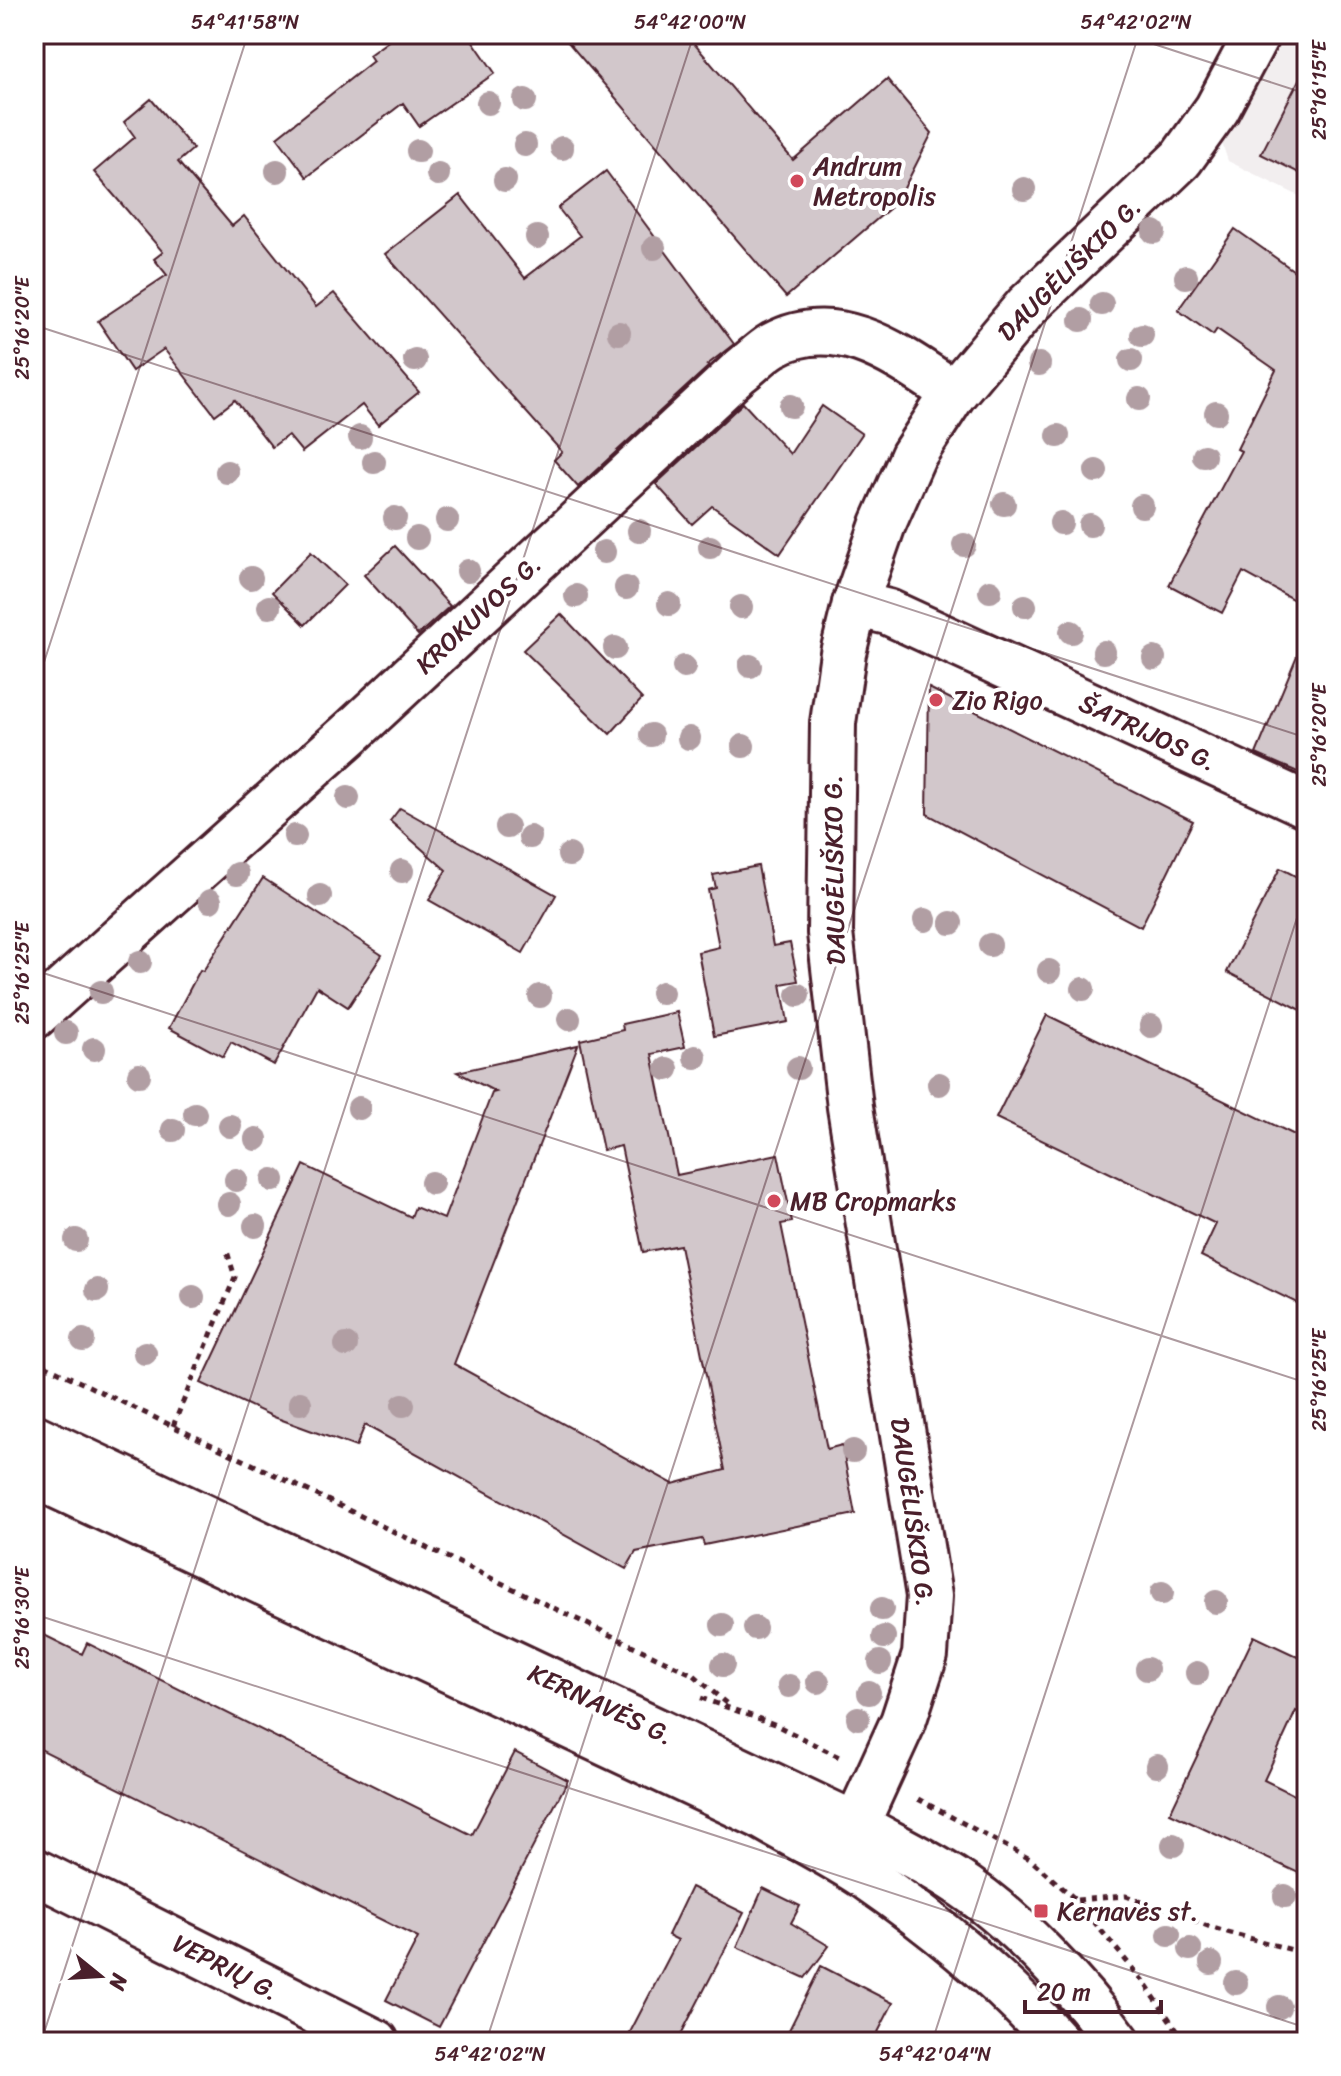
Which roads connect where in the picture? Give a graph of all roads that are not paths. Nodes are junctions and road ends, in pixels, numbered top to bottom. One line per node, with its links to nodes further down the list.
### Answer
1 (1257, 34): 2 (street, DAUGĖLIŠKIO G.)
2 (954, 393): 3 (street, DAUGĖLIŠKIO G.); 5 (street, KROKUVOS G.)
3 (855, 604): 4 (street, ŠATRIJOS G.); 8 (street, DAUGĖLIŠKIO G.)
4 (1307, 805)
5 (34, 1016)
6 (34, 1437): 8 (street, KERNAVĖS G.)
7 (34, 1475): 11 (street, KERNAVĖS G.)
8 (856, 1825): 12 (street, KERNAVĖS G.)
9 (34, 1871): 10 (street, VEPRIŲ G.)
10 (376, 2042)
11 (1057, 2042)
12 (1118, 2042)

